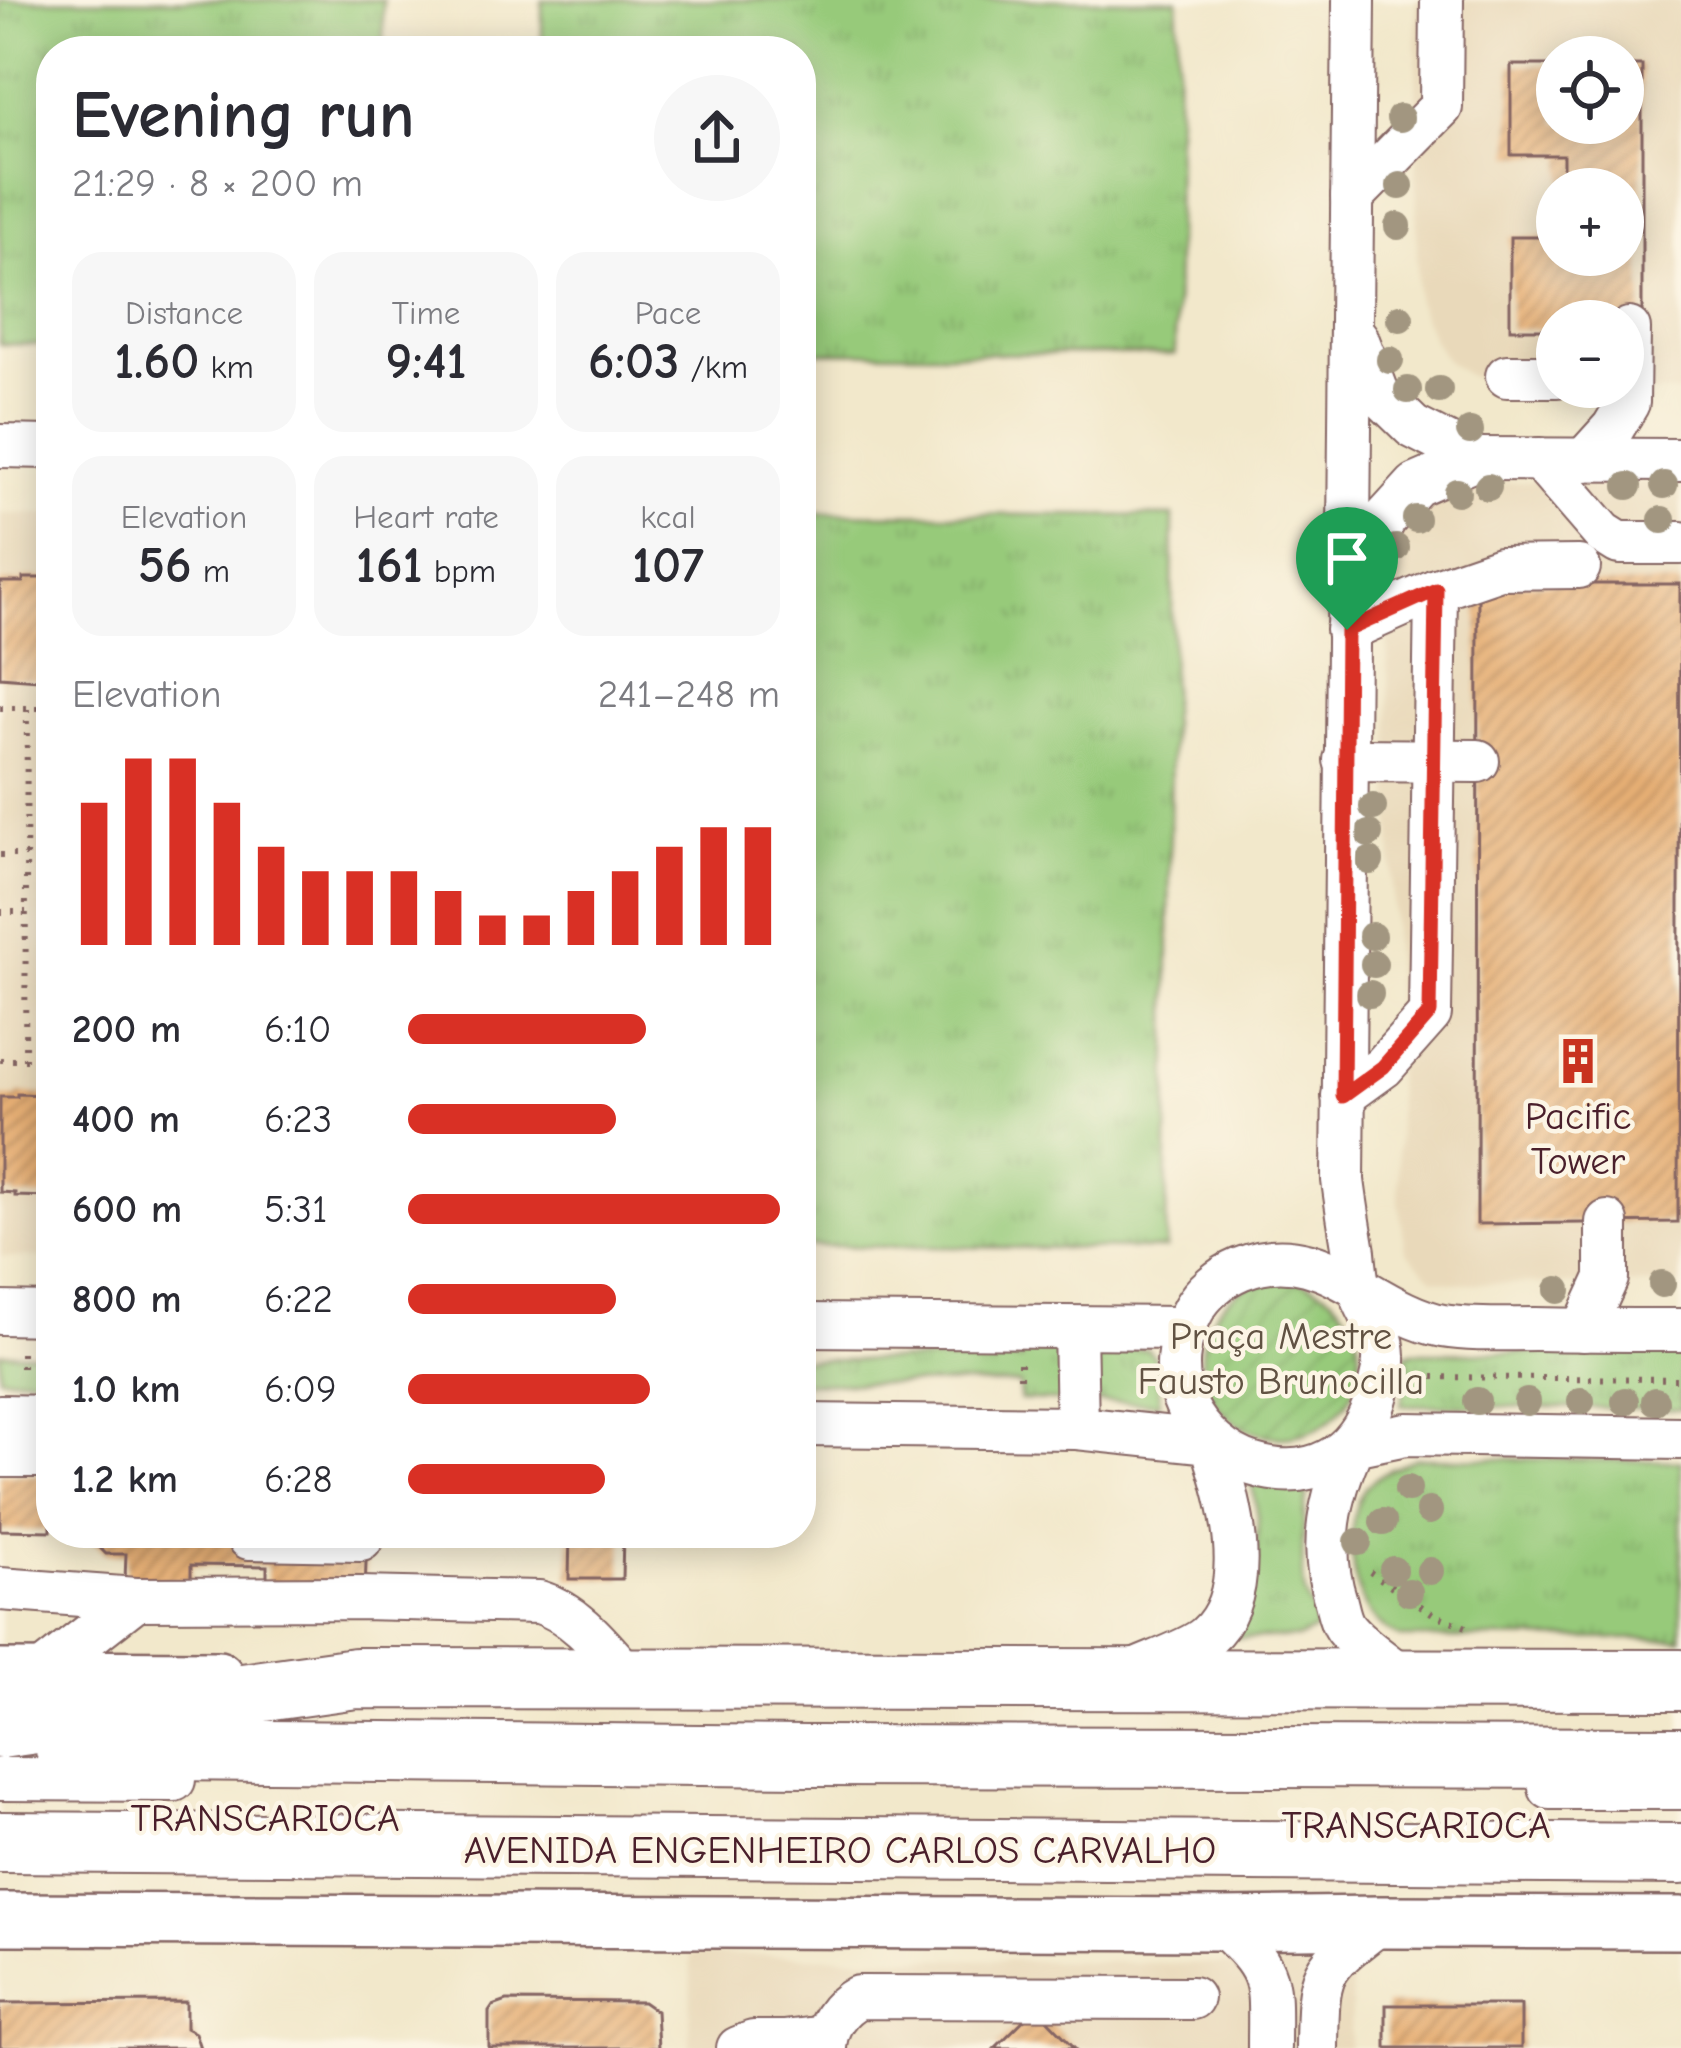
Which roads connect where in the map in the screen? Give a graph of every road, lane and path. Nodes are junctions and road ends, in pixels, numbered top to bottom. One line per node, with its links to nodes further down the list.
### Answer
1 (1354, 0): 3 (street)
2 (1442, 0): 3 (street)
3 (1352, 197): 4 (street)
4 (1350, 320): 10 (street); 17 (street)
5 (1507, 376): 6 (street)
6 (1536, 376)
7 (1625, 408): 12 (street)
8 (0, 446): 9 (street)
9 (36, 447)
10 (1476, 459): 11 (street); 17 (street)
11 (1539, 459): 12 (street); 14 (street)
12 (1584, 460): 13 (street)
13 (1681, 460)
14 (1681, 543)
15 (1579, 567): 16 (street)
16 (1436, 590): 17 (street); 22 (street)
17 (1347, 614): 21 (street)
18 (0, 707): 19 (path)
19 (27, 707): 20 (path); 25 (path)
20 (36, 707)
21 (1346, 760): 22 (street); 31 (street)
22 (1434, 760): 23 (street); 31 (street)
23 (1478, 761)
24 (0, 855): 25 (path)
25 (26, 855): 27 (path)
26 (0, 912): 27 (path)
27 (26, 912): 29 (path)
28 (0, 1060): 29 (path)
29 (25, 1060): 30 (path)
30 (36, 1060)
31 (1343, 1096): 33 (street)
32 (1606, 1222): 39 (street)
33 (1359, 1289): 38 (street); 39 (street); 45 (street)
34 (0, 1313): 35 (street)
35 (36, 1314)
36 (816, 1324): 37 (street)
37 (1076, 1328): 38 (street); 50 (street)
38 (1184, 1328): 52 (street)
39 (1583, 1330): 40 (street)
40 (1681, 1330)
41 (22, 1353): 43 (path)
42 (1020, 1360): 46 (path)
43 (22, 1377)
44 (1681, 1379): 45 (path)
45 (1382, 1380): 53 (street)
46 (1020, 1384)
47 (0, 1416): 48 (street)
48 (36, 1417)
49 (816, 1425): 50 (street)
50 (1076, 1428): 52 (street)
51 (1681, 1438): 53 (street)
52 (1211, 1442): 53 (street); 67 (street)
53 (1353, 1445): 68 (street)
54 (0, 1456): 55 (street)
55 (36, 1456)
56 (249, 1548): 62 (street)
57 (361, 1548): 60 (street)
58 (1361, 1563): 63 (path)
59 (0, 1589): 61 (street)
60 (360, 1598): 62 (street); 69 (street)
61 (136, 1599): 62 (street); 64 (street)
62 (250, 1600)
63 (1475, 1630)
64 (18, 1676): 66 (main road)
65 (883, 1677): 67 (highway); 69 (highway); 73 (highway)
66 (356, 1678): 69 (highway); 71 (highway)
67 (1120, 1678): 68 (highway)
68 (1403, 1678): 70 (highway)
69 (630, 1679)
70 (1681, 1680)
71 (0, 1727)
72 (0, 1748): 73 (highway)
73 (1282, 1758): 74 (highway)
74 (1681, 1758)
75 (0, 1779): 76 (street, TRANSCARIOCA)
76 (1681, 1788)
77 (0, 1815): 78 (street, TRANSCARIOCA)
78 (1681, 1825)
79 (0, 1842): 80 (highway, AVENIDA ENGENHEIRO CARLOS CARVALHO)
80 (1681, 1854)
81 (0, 1919): 83 (main road, AVENIDA ENGENHEIRO CARLOS CARVALHO)
82 (1381, 1922): 83 (main road, AVENIDA ENGENHEIRO CARLOS CARVALHO); 84 (main road, AVENIDA ENGENHEIRO CARLOS CARVALHO); 89 (street)
83 (1222, 1924): 88 (street)
84 (1681, 1924)
85 (1192, 1998): 86 (street)
86 (804, 2044): 87 (street)
87 (738, 2048)
88 (1269, 2048)
89 (1317, 2048)

